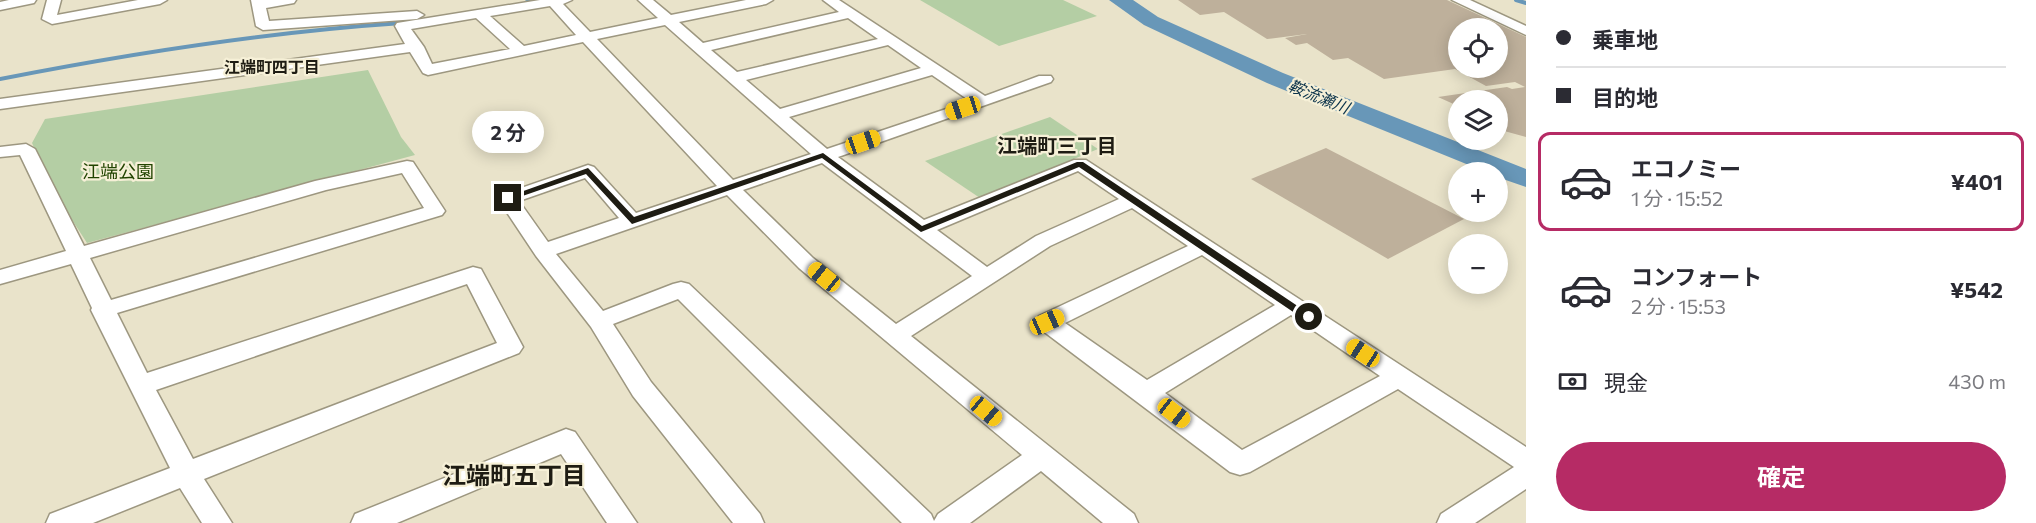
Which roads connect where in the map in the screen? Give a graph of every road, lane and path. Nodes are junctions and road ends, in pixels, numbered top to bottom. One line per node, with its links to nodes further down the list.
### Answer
1 (29, 0): 13 (street)
2 (54, 0): 3 (street)
3 (160, 0)
4 (289, 0): 12 (street)
5 (380, 0): 16 (street)
6 (515, 0): 14 (street)
7 (645, 0): 17 (street)
8 (766, 0): 17 (street)
9 (830, 0): 15 (street)
10 (1459, 0): 18 (street)
11 (555, 1): 14 (street); 19 (street)
12 (258, 3): 16 (street)
13 (0, 6)
14 (469, 7): 16 (street); 21 (street); 23 (street)
15 (850, 14): 20 (street); 22 (street)
16 (392, 18)
17 (665, 19): 19 (street); 22 (street)
18 (1526, 32)
19 (586, 36): 23 (street); 32 (street)
20 (890, 40): 24 (street); 25 (street)
21 (417, 47): 23 (street); 28 (street)
22 (698, 48): 25 (street)
23 (520, 50)
24 (934, 69): 27 (street); 29 (street)
25 (734, 78): 29 (street)
26 (1045, 79): 27 (street)
27 (982, 102): 31 (street)
28 (0, 104)
29 (776, 115): 31 (street)
30 (0, 152): 38 (street)
31 (823, 155): 32 (street); 35 (street)
32 (730, 189): 34 (street); 44 (street)
33 (1132, 200): 35 (street); 36 (street); 40 (street)
34 (632, 221): 37 (street); 37 (street)
35 (921, 229): 40 (street)
36 (1203, 247): 41 (street); 47 (street)
37 (543, 251): 43 (street)
38 (75, 255): 39 (street); 42 (street); 42 (street)
39 (0, 277)
40 (987, 277): 44 (street)
41 (1291, 305): 45 (street); 47 (street)
42 (102, 310): 46 (street)
43 (599, 321): 56 (street); 57 (street)
44 (896, 335): 48 (street)
45 (1399, 377): 47 (street); 49 (street)
46 (141, 386): 51 (street); 51 (street)
47 (1146, 393)
48 (1040, 457): 58 (street); 59 (street)
49 (1526, 461)
50 (1526, 474): 60 (street)
51 (187, 475): 52 (street); 53 (street)
52 (60, 523)
53 (218, 523)
54 (365, 523): 55 (street)
55 (623, 523)
56 (750, 523)
57 (921, 523)
58 (948, 523)
59 (1124, 523)
60 (1450, 523)

